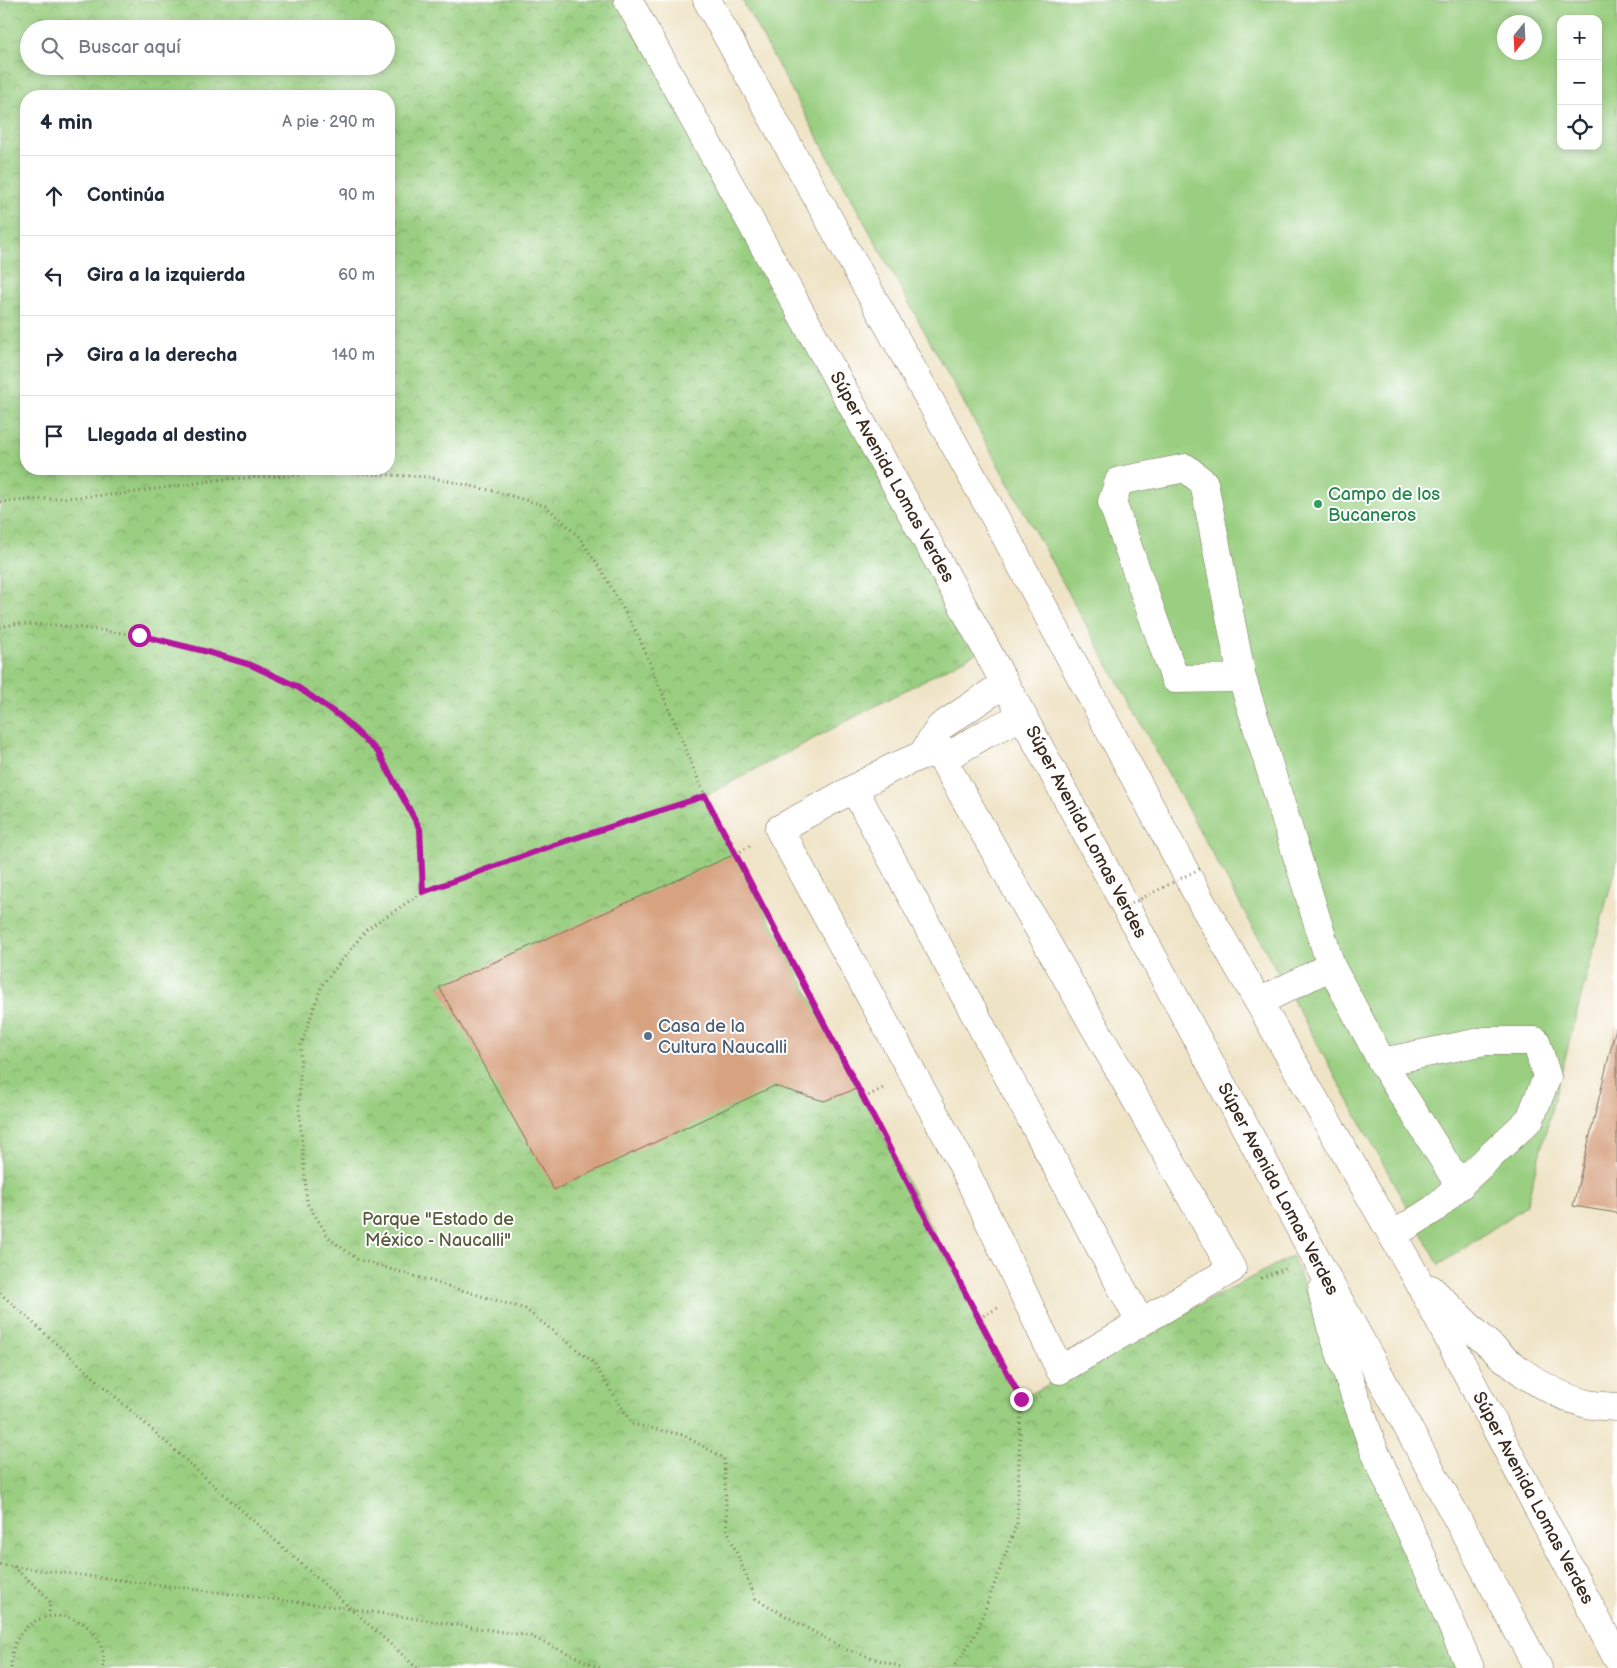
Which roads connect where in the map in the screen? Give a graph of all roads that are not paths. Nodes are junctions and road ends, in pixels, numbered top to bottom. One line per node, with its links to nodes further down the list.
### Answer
1 (628, 0): 4 (main road, Súper Avenida Lomas Verdes)
2 (707, 0): 9 (main road, Súper Avenida Lomas Verdes)
3 (1242, 678): 3 (main road); 8 (main road)
4 (1004, 684): 5 (main road, Súper Avenida Lomas Verdes); 6 (main road)
5 (1023, 716): 6 (main road); 13 (main road, Súper Avenida Lomas Verdes)
6 (931, 749): 7 (main road); 15 (main road)
7 (854, 789): 15 (main road); 15 (main road)
8 (1331, 966): 9 (main road); 10 (main road)
9 (1259, 1002): 12 (main road, Súper Avenida Lomas Verdes)
10 (1382, 1062): 11 (main road); 11 (main road)
11 (1460, 1186): 12 (main road)
12 (1393, 1236): 14 (main road, Súper Avenida Lomas Verdes)
13 (1312, 1251): 18 (main road); 19 (main road, Súper Avenida Lomas Verdes)
14 (1414, 1273): 16 (main road); 17 (main road, Súper Avenida Lomas Verdes)
15 (1140, 1322)
16 (1617, 1407)
17 (1617, 1658)
18 (1470, 1668)
19 (1538, 1668)

